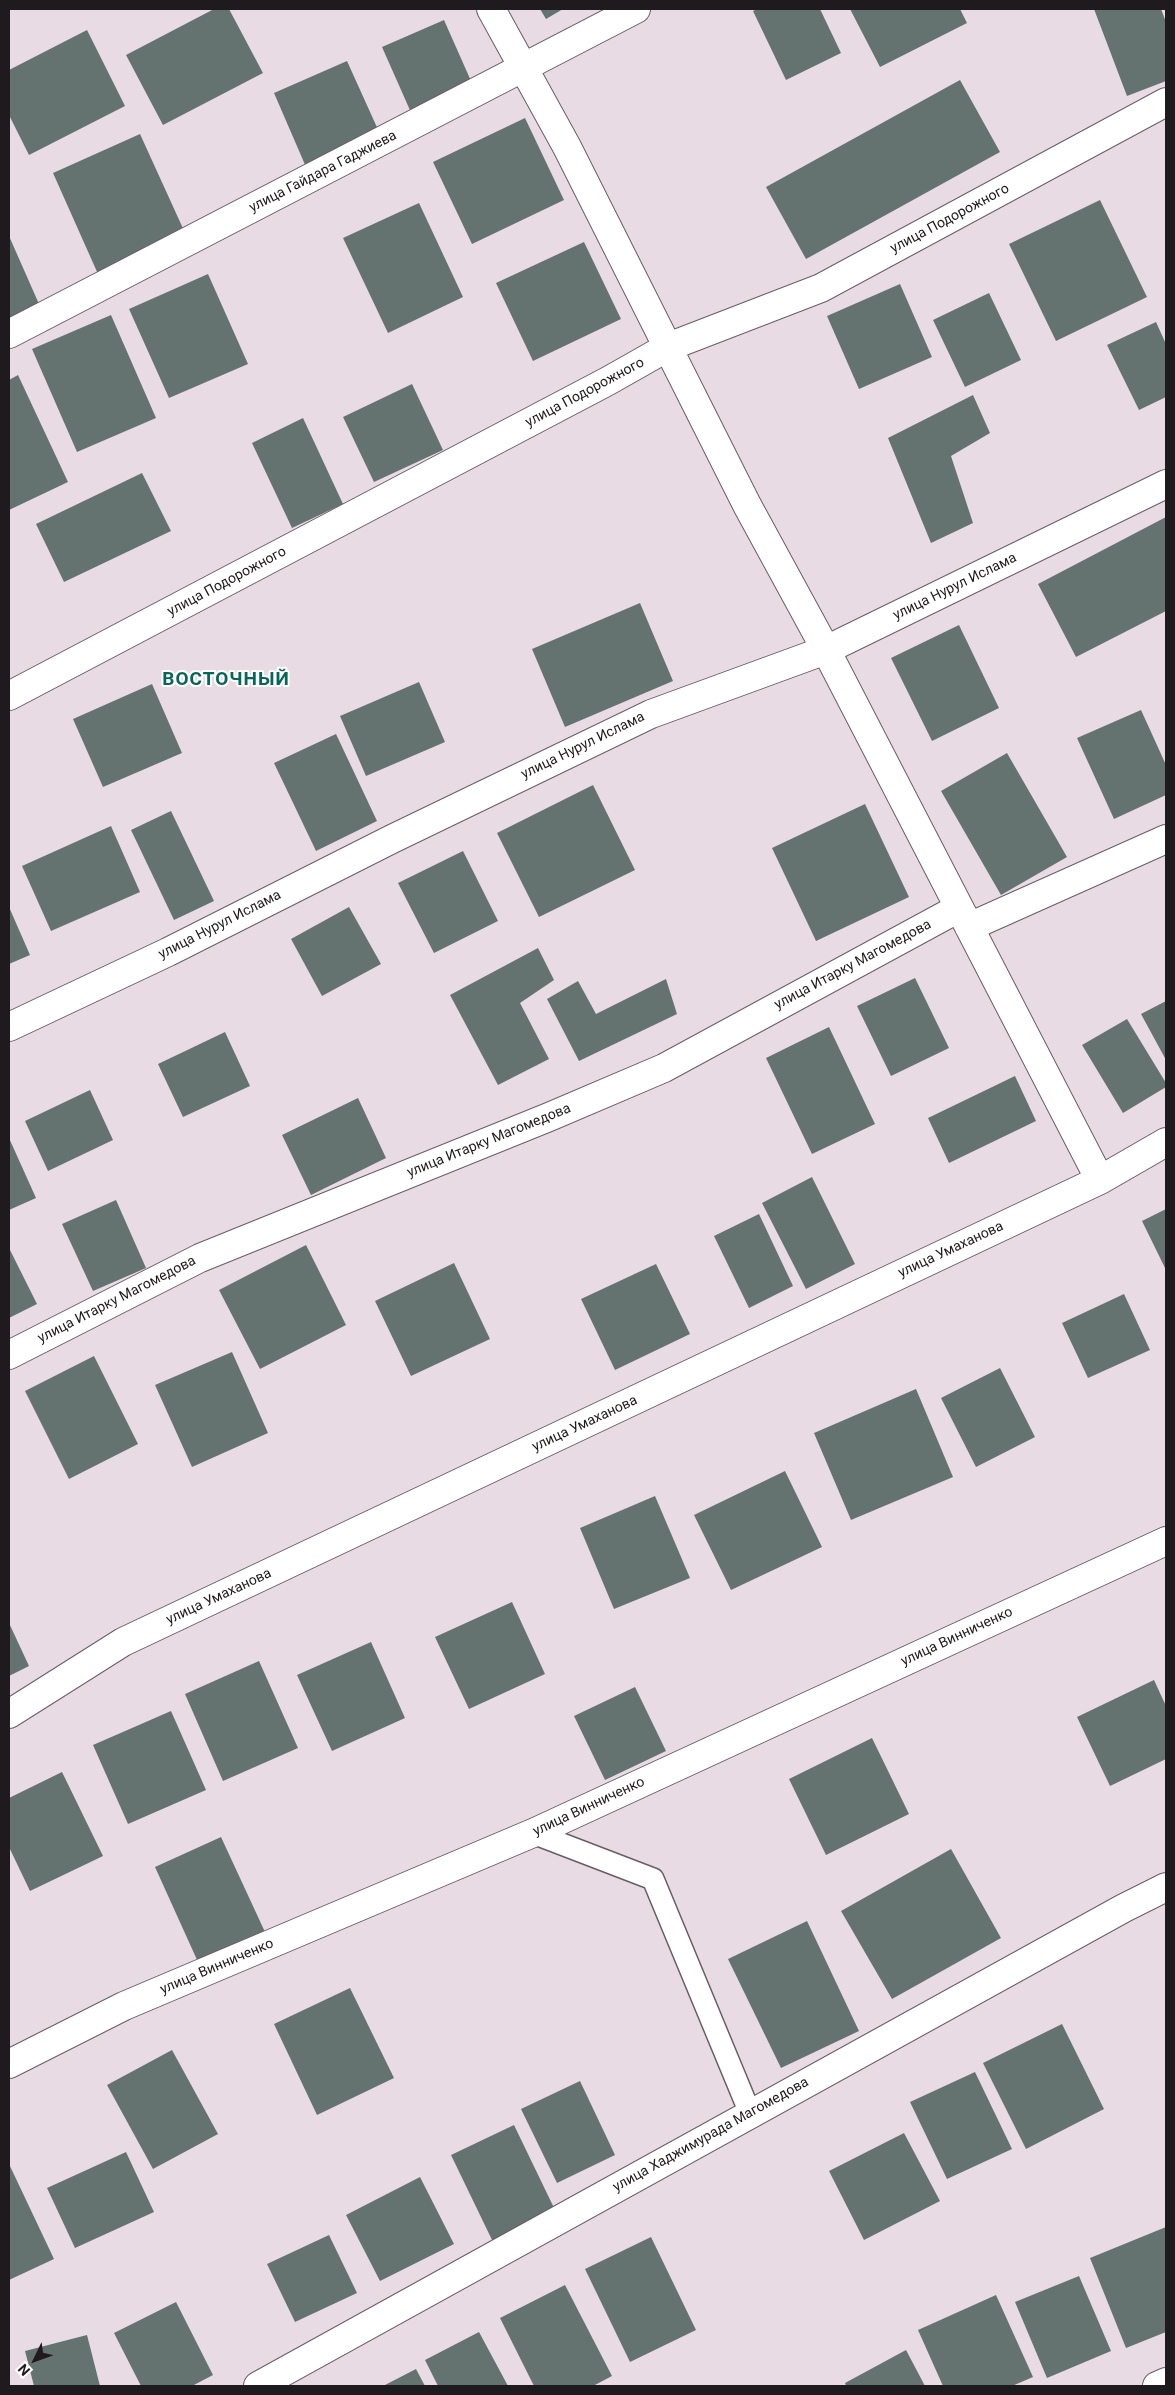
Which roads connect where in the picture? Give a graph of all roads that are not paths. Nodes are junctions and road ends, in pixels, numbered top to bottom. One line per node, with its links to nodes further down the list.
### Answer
1 (491, 9): 3 (street)
2 (636, 9): 3 (street, улица Гайдара Гаджиева)
3 (524, 69): 5 (street, улица Гайдара Гаджиева); 6 (street)
4 (1166, 102): 6 (street, улица Подорожного)
5 (9, 334)
6 (668, 347): 8 (street); 9 (street, улица Подорожного)
7 (1166, 484): 8 (street, улица Нурул Ислама)
8 (826, 650): 11 (street); 12 (street, улица Нурул Ислама)
9 (9, 696)
10 (1166, 839): 11 (street, улица Итарку Магомедова)
11 (964, 918): 14 (street); 15 (street, улица Итарку Магомедова)
12 (9, 1027)
13 (1166, 1142): 14 (street, улица Умаханова)
14 (1100, 1180): 17 (street, улица Умаханова)
15 (9, 1355)
16 (1166, 1541): 18 (street, улица Винниченко)
17 (9, 1714)
18 (533, 1833): 20 (street, улица Винниченко); 21 (lane)
19 (1166, 1887): 21 (street, улица Хаджимурада Магомедова)
20 (9, 2064)
21 (750, 2113): 23 (street, улица Хаджимурада Магомедова)
22 (1166, 2382): 24 (street)
23 (258, 2386)
24 (1157, 2386)

